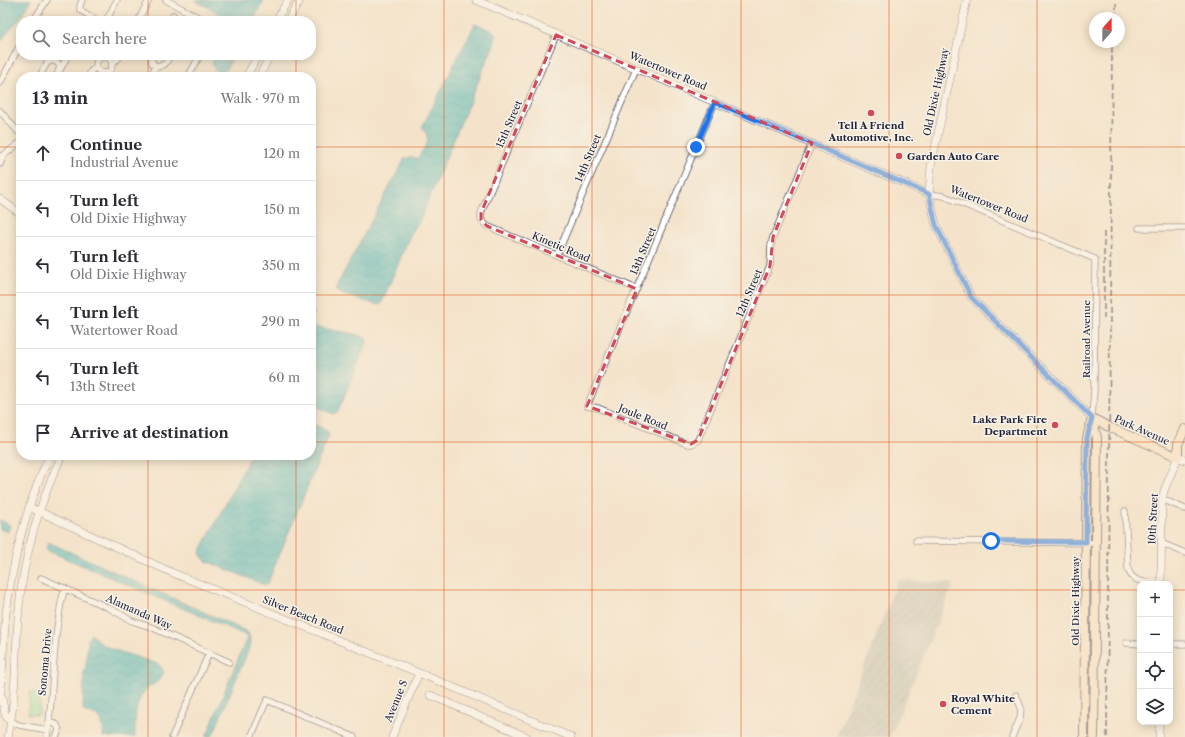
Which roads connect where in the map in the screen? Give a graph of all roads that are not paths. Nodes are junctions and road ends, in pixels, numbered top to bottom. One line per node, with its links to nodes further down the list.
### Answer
1 (47, 0): 11 (street)
2 (82, 0): 12 (street)
3 (110, 0): 10 (street)
4 (149, 0): 14 (street)
5 (166, 0): 15 (street)
6 (288, 0): 16 (street)
7 (300, 0): 17 (street)
8 (476, 0): 18 (street, Watertower Road)
9 (967, 0): 49 (street, Old Dixie Highway)
10 (116, 2): 13 (street)
11 (38, 16)
12 (90, 16)
13 (109, 16)
14 (141, 16)
15 (196, 16)
16 (279, 16)
17 (291, 16)
18 (556, 35): 31 (street, Watertower Road); 52 (street, 15th Street)
19 (16, 53): 41 (street)
20 (65, 60): 32 (street)
21 (97, 60): 30 (street)
22 (115, 60): 28 (street)
23 (152, 60): 29 (street)
24 (168, 60): 29 (street)
25 (197, 60): 38 (street)
26 (255, 60): 39 (street)
27 (268, 60): 40 (street)
28 (112, 62): 36 (street)
29 (156, 66): 37 (street)
30 (96, 68): 34 (street); 35 (street)
31 (636, 69): 42 (street, Watertower Road); 55 (street, 14th Street)
32 (60, 70): 33 (street)
33 (42, 72)
34 (90, 72)
35 (99, 72)
36 (110, 72)
37 (153, 72)
38 (191, 72)
39 (249, 72)
40 (262, 72)
41 (0, 83)
42 (715, 102): 45 (street, Watertower Road); 57 (street, 13th Street)
43 (0, 111): 44 (street)
44 (16, 129)
45 (812, 143): 49 (street, Watertower Road); 61 (street, 12th Street)
46 (16, 145): 47 (street)
47 (2, 155): 48 (street)
48 (0, 164)
49 (929, 194): 56 (street, Watertower Road); 59 (street, Old Dixie Highway)
50 (0, 199): 51 (street)
51 (16, 210)
52 (481, 220): 55 (street, Kinetic Road)
53 (1139, 228): 54 (street)
54 (1185, 228)
55 (557, 255): 57 (street, Kinetic Road)
56 (1095, 259): 59 (street, Railroad Avenue)
57 (636, 289): 58 (street, 13th Street)
58 (587, 406): 61 (street, Joule Road)
59 (1092, 418): 63 (main road, Park Avenue); 72 (main road, Old Dixie Highway); 74 (main road, Old Dixie Highway)
60 (1185, 429): 63 (main road, 10th Street)
61 (691, 444)
62 (1185, 450): 63 (main road, 10th Street)
63 (1182, 458): 66 (street, 10th Street)
64 (48, 460): 67 (street)
65 (60, 460): 69 (street)
66 (1162, 500): 68 (street); 73 (street, 10th Street)
67 (29, 507): 69 (street, Silver Beach Road); 87 (street)
68 (1185, 509)
69 (39, 511): 86 (street, Silver Beach Road); 91 (street)
70 (1126, 511): 77 (street)
71 (916, 541): 72 (street)
72 (1086, 542): 74 (street); 105 (main road, Old Dixie Highway)
73 (1161, 542): 75 (street); 78 (street, 10th Street)
74 (1096, 543): 106 (main road, Old Dixie Highway)
75 (1185, 553)
76 (41, 578): 79 (street, Alamanda Way)
77 (1141, 581)
78 (1161, 581)
79 (65, 588): 84 (street, Alamanda Way); 92 (street, Sonoma Drive)
80 (1126, 643): 81 (street)
81 (1137, 644)
82 (1173, 644): 83 (street)
83 (1185, 644)
84 (209, 653): 85 (street, Alamanda Way); 98 (street)
85 (229, 662)
86 (419, 673): 101 (street, Avenue S); 103 (street, Silver Beach Road)
87 (1, 693): 90 (street); 91 (street)
88 (430, 695): 102 (street)
89 (1016, 695): 104 (street)
90 (0, 702)
91 (10, 721): 94 (street); 95 (street)
92 (49, 721): 94 (street, Sonoma Drive); 97 (street)
93 (1159, 725): 107 (street)
94 (48, 730): 96 (street, Sonoma Drive)
95 (8, 737)
96 (47, 737)
97 (56, 737)
98 (172, 737)
99 (251, 737): 100 (street)
100 (354, 737)
101 (392, 737)
102 (527, 737)
103 (571, 737)
104 (1012, 737)
105 (1084, 737)
106 (1094, 737)
107 (1159, 737)

